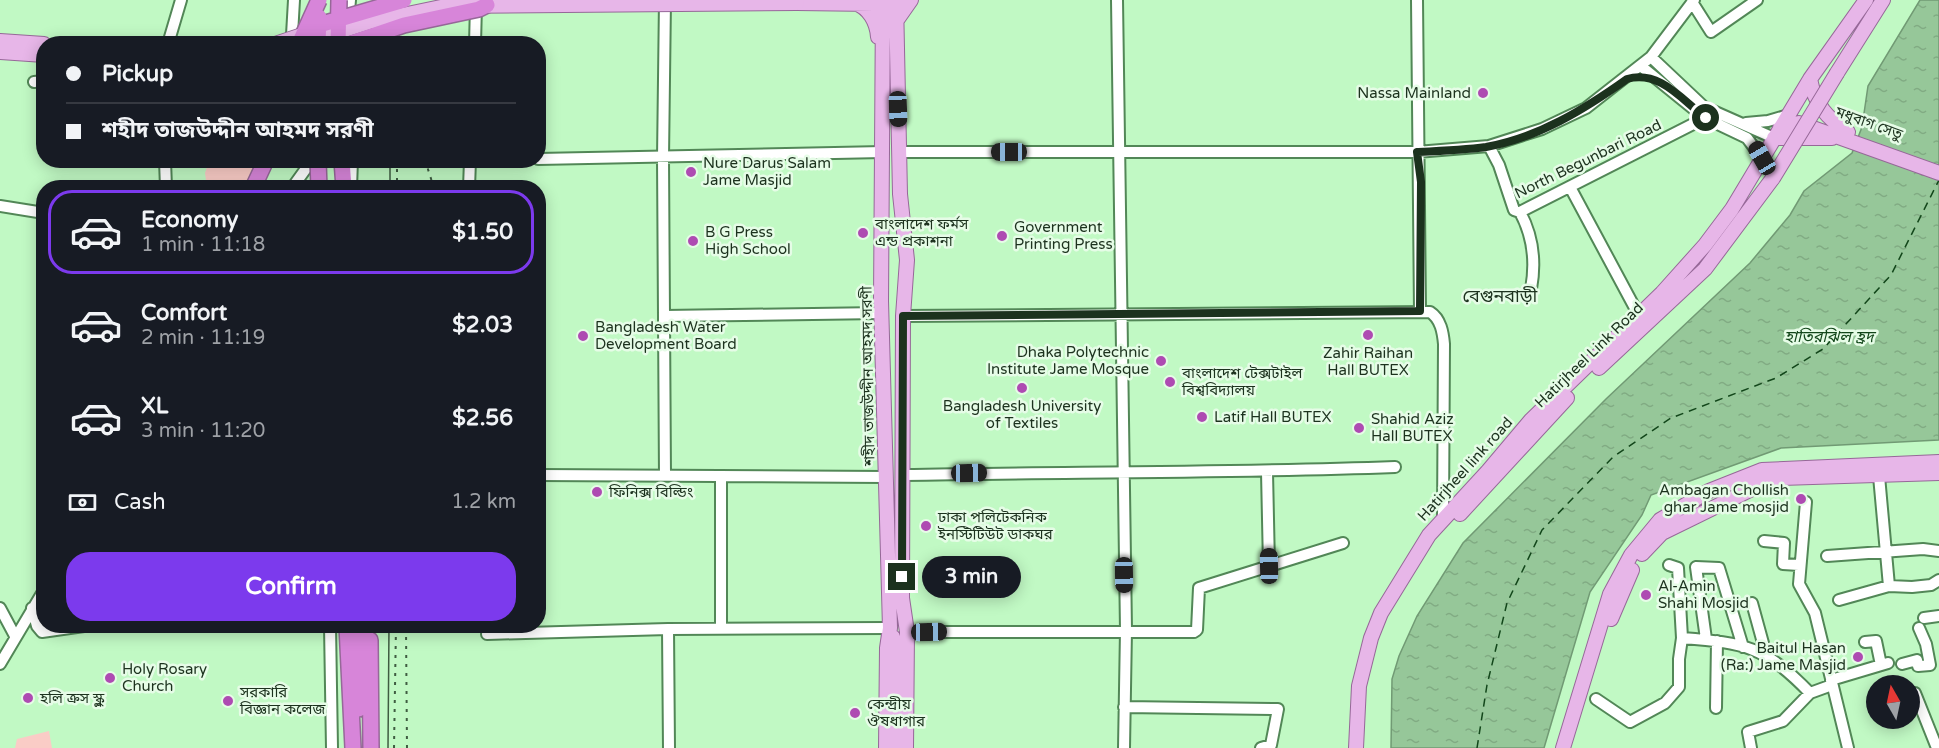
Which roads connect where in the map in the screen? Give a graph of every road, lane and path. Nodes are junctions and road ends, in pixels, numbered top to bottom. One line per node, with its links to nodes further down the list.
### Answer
1 (181, 0): 21 (street)
2 (294, 0): 22 (street)
3 (319, 0): 23 (highway, bridge); 28 (highway, bridge)
4 (339, 0): 29 (highway, bridge)
5 (350, 0): 20 (street)
6 (404, 0): 24 (highway, bridge)
7 (440, 0): 25 (main road, bridge)
8 (665, 0): 54 (street)
9 (911, 0): 19 (main road)
10 (1117, 0): 52 (street)
11 (1417, 0): 53 (street)
12 (1757, 0): 16 (street)
13 (1866, 0): 41 (main road)
14 (1883, 0): 140 (main road, Hatirjheel Link Road, bridge)
15 (888, 1): 18 (main road); 19 (main road); 39 (main road, শহীদ তাজউদ্দীন আহমদ সরণী)
16 (1693, 1): 37 (street)
17 (482, 2): 18 (main road, bridge); 27 (main road, bridge); 31 (highway, bridge); 32 (street)
18 (854, 3): 39 (main road)
19 (896, 21): 51 (main road)
20 (348, 24): 26 (street); 30 (street)
21 (170, 36)
22 (295, 36)
23 (297, 36)
24 (302, 36)
25 (306, 36)
26 (308, 36)
27 (312, 36)
28 (318, 36)
29 (338, 36)
30 (348, 36)
31 (372, 36)
32 (476, 36)
33 (0, 41): 34 (main road)
34 (36, 43)
35 (0, 52): 36 (main road)
36 (36, 54)
37 (1651, 57): 38 (street); 46 (street)
38 (1642, 67): 40 (street); 42 (street)
39 (883, 73): 50 (main road, শহীদ তাজউদ্দীন আহমদ সরণী)
40 (1627, 79): 42 (street); 48 (street)
41 (1810, 79): 43 (main road); 47 (main road)
42 (1661, 80): 45 (street)
43 (1796, 102): 44 (main road); 47 (main road, মধুবাগ সেতু)
44 (1789, 115): 46 (street); 49 (main road)
45 (1706, 118): 49 (street); 58 (street, North Begunbari Road)
46 (1739, 123): 49 (street)
47 (1844, 136): 49 (main road); 56 (main road, মধুবাগ সেতু); 57 (main road, মধুবাগ সেতু)
48 (1489, 146): 53 (street); 61 (street, North Begunbari Road)
49 (1771, 146): 84 (main road, Hatirjheel link road)
50 (883, 152): 54 (street); 62 (main road, শহীদ তাজউদ্দীন আহমদ সরণী)
51 (900, 152): 52 (street); 63 (main road)
52 (1119, 152): 53 (street); 68 (street)
53 (1417, 152): 67 (street)
54 (663, 158): 55 (street); 69 (street)
55 (546, 159)
56 (1939, 166)
57 (1939, 173)
58 (1570, 187): 61 (street, North Begunbari Road); 66 (street)
59 (0, 206): 60 (street)
60 (36, 212)
61 (1520, 212): 64 (street)
62 (884, 264): 63 (main road); 65 (main road, শহীদ তাজউদ্দীন আহমদ সরণী)
63 (906, 282): 70 (main road)
64 (1531, 289)
65 (881, 307): 69 (street); 70 (main road); 82 (main road, শহীদ তাজউদ্দীন আহমদ সরণী)
66 (1636, 310)
67 (1420, 311): 68 (street); 84 (street)
68 (1120, 313): 70 (street); 74 (street)
69 (665, 316): 79 (street)
70 (903, 316): 78 (main road)
71 (1939, 462): 73 (main road)
72 (1395, 467): 75 (street)
73 (1776, 468): 85 (main road); 141 (main road)
74 (1122, 471): 75 (street); 78 (street); 105 (street)
75 (1267, 472): 93 (street)
76 (1939, 474): 81 (main road)
77 (546, 475): 79 (street)
78 (903, 475): 107 (main road)
79 (665, 476): 80 (street)
80 (721, 476): 82 (street); 103 (street)
81 (1879, 476): 85 (main road); 88 (street)
82 (886, 477): 114 (main road, শহীদ তাজউদ্দীন আহমদ সরণী)
83 (1806, 502): 92 (street)
84 (1443, 519): 139 (main road, Hatirjheel link road)
85 (1662, 533): 142 (main road)
86 (1764, 541): 92 (street)
87 (1343, 543): 93 (street)
88 (1886, 551): 89 (street); 90 (street); 95 (street)
89 (1939, 551)
90 (1827, 556)
91 (1669, 565): 116 (street)
92 (1799, 565): 124 (street)
93 (1269, 566): 105 (street)
94 (1939, 580): 95 (street)
95 (1889, 586): 96 (street)
96 (1839, 600)
97 (36, 602): 100 (street)
98 (1752, 603): 120 (street)
99 (0, 608): 115 (street)
100 (32, 608): 102 (street); 115 (street)
101 (1939, 616): 121 (street)
102 (36, 622)
103 (721, 628): 104 (street); 114 (street)
104 (668, 629): 106 (street); 134 (street)
105 (1126, 630): 107 (street); 128 (street)
106 (546, 632)
107 (907, 632): 137 (main road)
108 (330, 633): 131 (street)
109 (347, 633): 132 (highway)
110 (360, 633): 132 (highway)
111 (370, 633): 133 (highway)
112 (523, 633): 113 (street)
113 (487, 634)
114 (892, 634): 135 (main road, শহীদ তাজউদ্দীন আহমদ সরণী); 136 (main road)
115 (15, 636): 122 (street)
116 (1682, 638): 117 (street); 126 (street)
117 (1711, 640): 119 (street); 119 (street); 129 (street)
118 (1865, 642): 124 (street)
119 (1743, 647): 120 (street)
120 (1766, 654): 125 (street)
121 (1934, 658): 123 (street)
122 (0, 664)
123 (1902, 664)
124 (1832, 683): 125 (street); 144 (street)
125 (1810, 693): 143 (street)
126 (1596, 699)
127 (1920, 706): 145 (street)
128 (1124, 707): 130 (street); 138 (street)
129 (1716, 708)
130 (1268, 747)
131 (332, 748)
132 (355, 748)
133 (371, 748)
134 (669, 748)
135 (886, 748)
136 (896, 748)
137 (906, 748)
138 (1124, 748)
139 (1356, 748)
140 (1361, 748)
141 (1563, 748)
142 (1571, 748)
143 (1751, 748)
144 (1848, 748)
145 (1937, 748)

